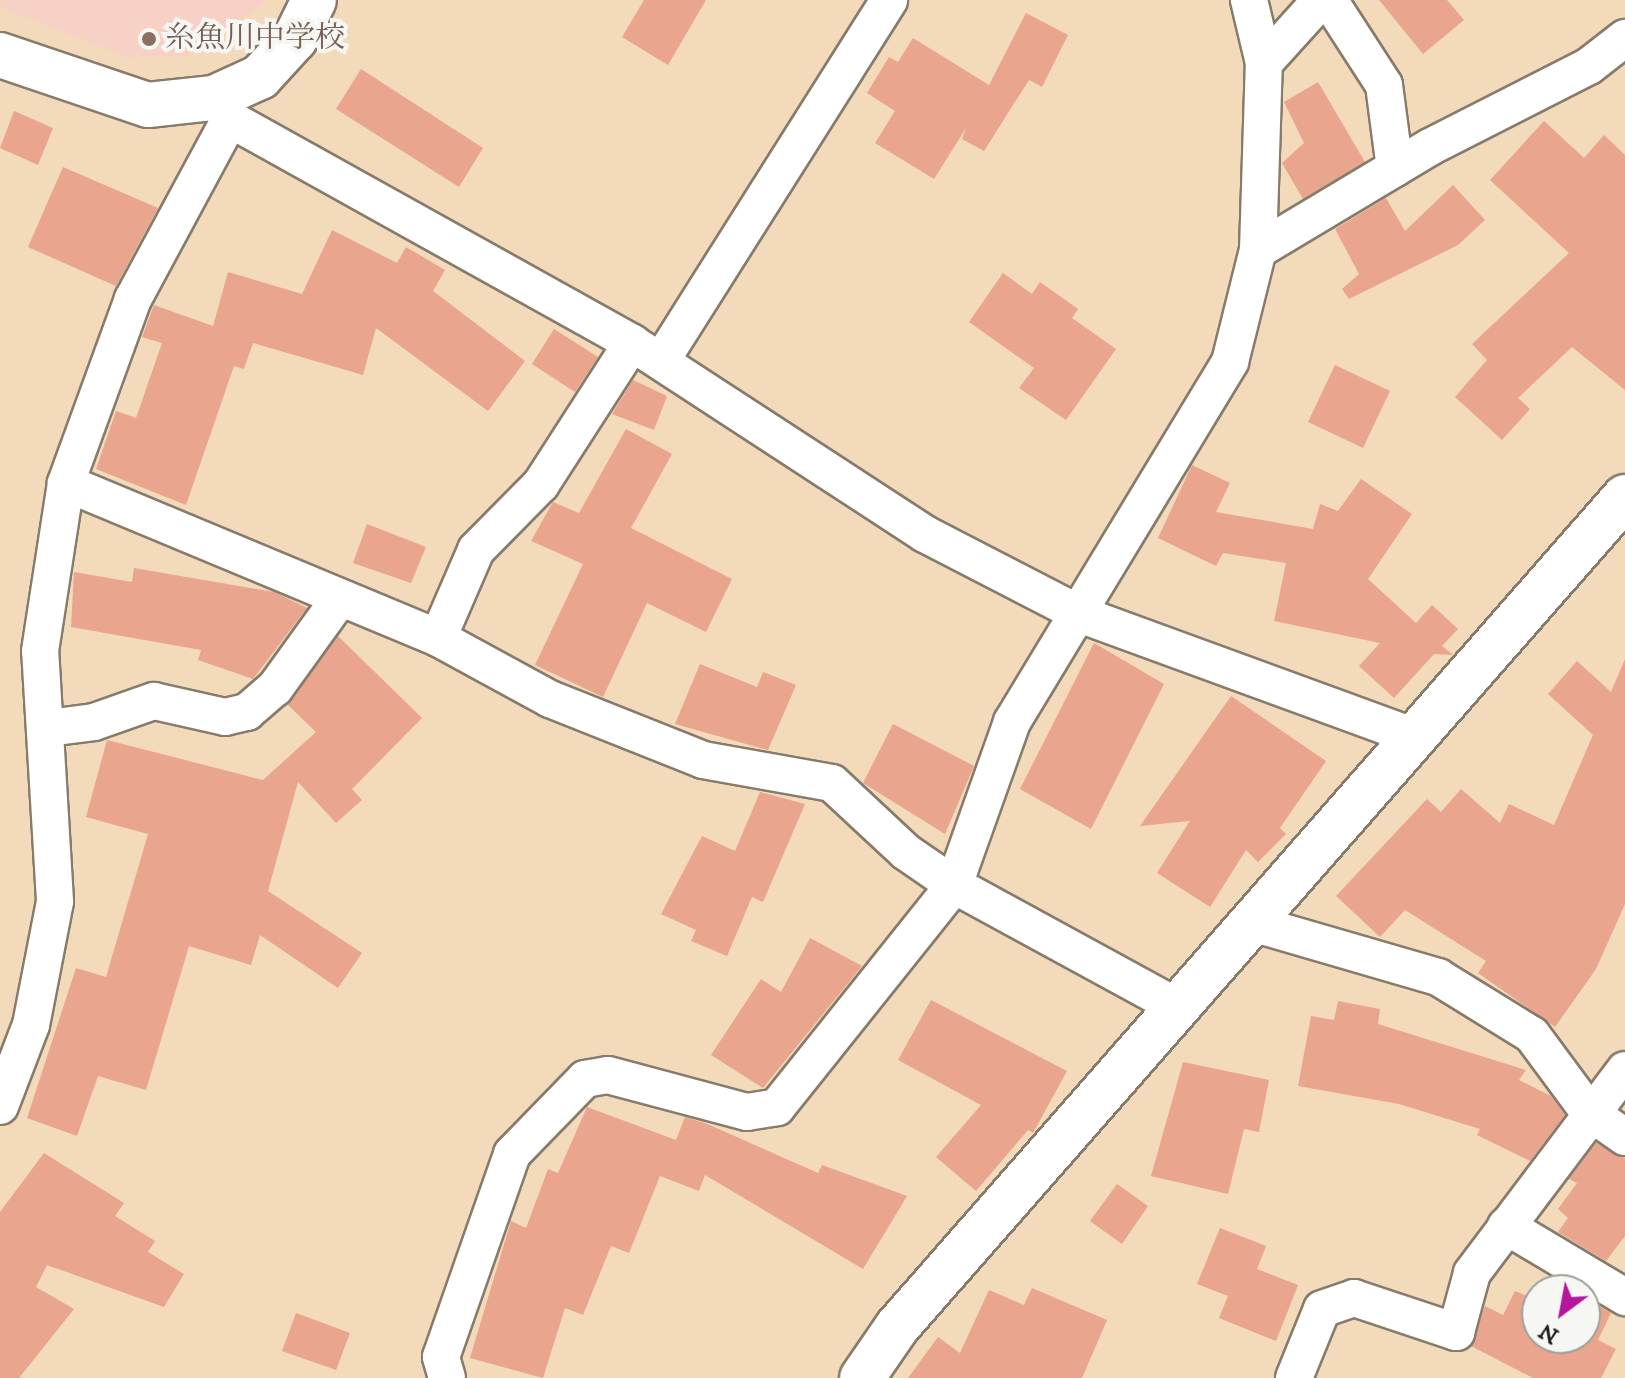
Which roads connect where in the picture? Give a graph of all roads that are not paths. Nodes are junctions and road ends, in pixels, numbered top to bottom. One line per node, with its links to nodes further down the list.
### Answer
1 (314, 0): 9 (street)
2 (889, 0): 12 (street)
3 (1249, 0): 8 (street)
4 (1321, 0): 8 (street)
5 (1329, 0): 10 (street)
6 (1625, 38): 10 (street)
7 (0, 55): 9 (street)
8 (1264, 63): 11 (street)
9 (222, 109): 12 (street); 13 (street)
10 (1395, 168): 11 (street)
11 (1258, 250): 16 (street)
12 (647, 352): 16 (street); 17 (street)
13 (66, 483): 15 (street); 18 (street)
14 (1625, 497): 19 (street)
15 (337, 602): 17 (street); 18 (street)
16 (1082, 615): 19 (street); 20 (street)
17 (438, 638): 20 (street)
18 (48, 728): 23 (street)
19 (1415, 737): 21 (street)
20 (954, 885): 22 (street); 30 (street)
21 (1252, 923): 22 (street); 26 (street)
22 (1178, 1007): 31 (street)
23 (14, 1027): 25 (street)
24 (1625, 1070): 26 (street)
25 (0, 1106)
26 (1589, 1112): 27 (street); 28 (street)
27 (1625, 1137)
28 (1506, 1226): 29 (street); 32 (street)
29 (1625, 1297)
30 (447, 1378)
31 (862, 1378)
32 (1294, 1378)

